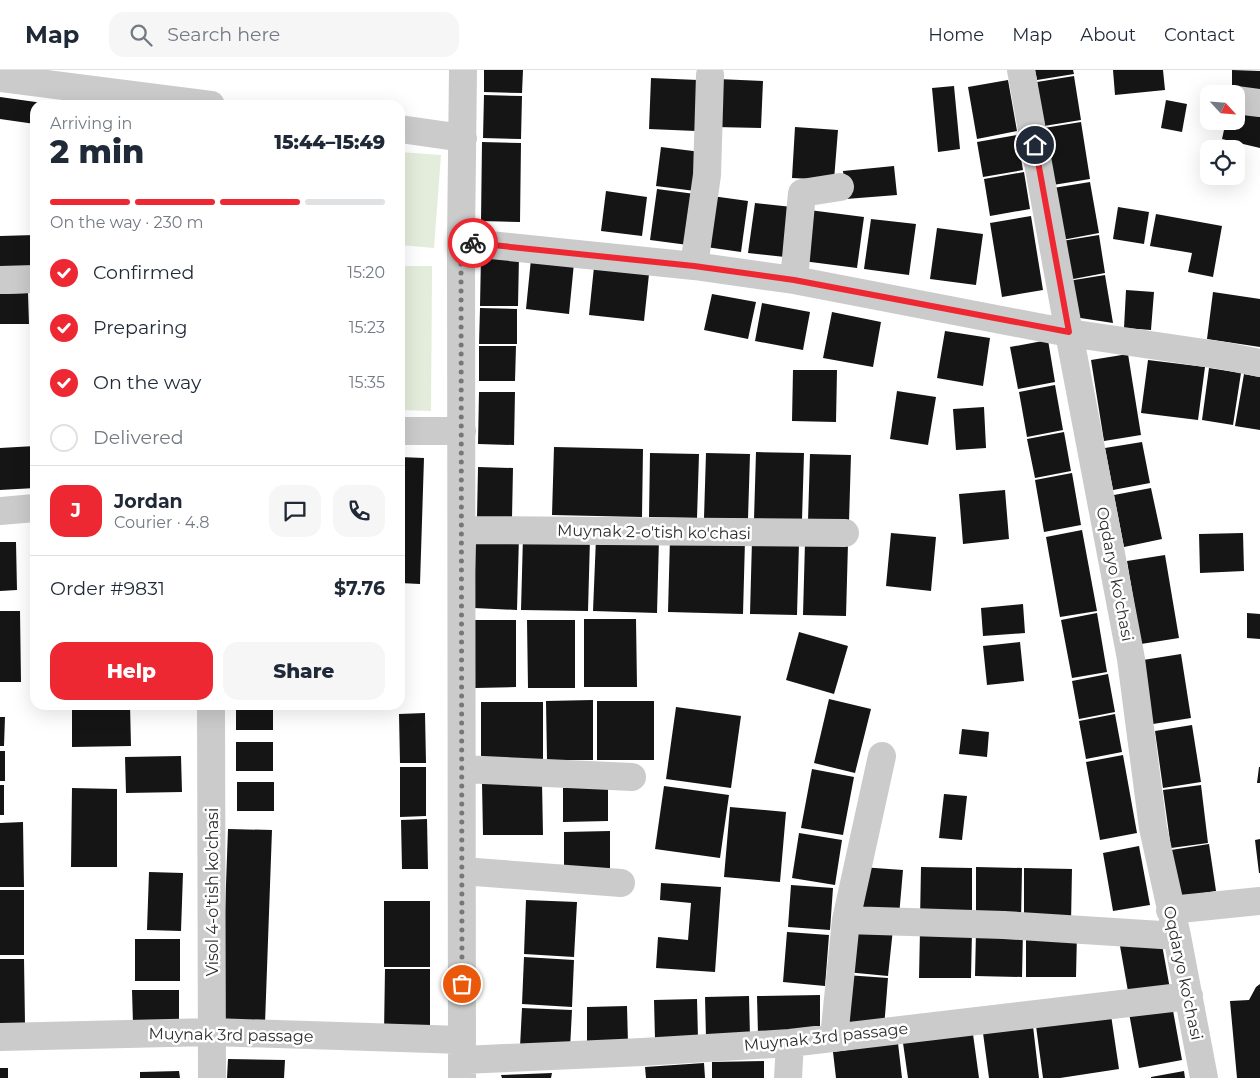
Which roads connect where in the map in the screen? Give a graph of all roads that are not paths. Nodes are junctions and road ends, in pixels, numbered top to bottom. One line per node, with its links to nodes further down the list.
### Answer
1 (463, 70): 9 (street)
2 (1022, 70): 16 (street, Oqdaryo ko'chasi)
3 (710, 75): 12 (street)
4 (0, 78): 5 (street)
5 (172, 100)
6 (1245, 101): 7 (street)
7 (1260, 103)
8 (405, 131): 9 (street)
9 (463, 138): 11 (street)
10 (840, 187): 15 (street)
11 (461, 242): 12 (street); 18 (street)
12 (694, 266): 15 (street)
13 (30, 278): 14 (street)
14 (0, 280)
15 (794, 280): 16 (street)
16 (1069, 332): 17 (street); 31 (street, Oqdaryo ko'chasi)
17 (1260, 363)
18 (462, 430): 19 (street); 22 (street)
19 (405, 431)
20 (30, 508): 21 (street)
21 (0, 511)
22 (462, 530): 23 (street, Muynak 2-o'tish ko'chasi); 26 (street)
23 (845, 533)
24 (212, 710): 35 (street, Visol 4-o'tish ko'chasi)
25 (882, 756): 32 (street)
26 (462, 769): 27 (street); 28 (street)
27 (632, 778)
28 (462, 871): 29 (street); 39 (street)
29 (621, 883)
30 (1260, 901): 31 (street)
31 (1170, 910): 33 (street, Oqdaryo ko'chasi)
32 (846, 920): 33 (street); 37 (street)
33 (1177, 936): 34 (street, Oqdaryo ko'chasi)
34 (1189, 996): 37 (street, Muynak 3rd passage); 42 (street, Oqdaryo ko'chasi)
35 (212, 1032): 36 (street, Muynak 3rd passage); 39 (street, Muynak 3rd passage); 40 (street, Visol 4-o'tish ko'chasi)
36 (0, 1038)
37 (834, 1038): 38 (street, Muynak 3rd passage)
38 (790, 1043): 39 (street, Muynak 3rd passage); 41 (street)
39 (462, 1059)
40 (212, 1078)
41 (788, 1078)
42 (1204, 1078)

